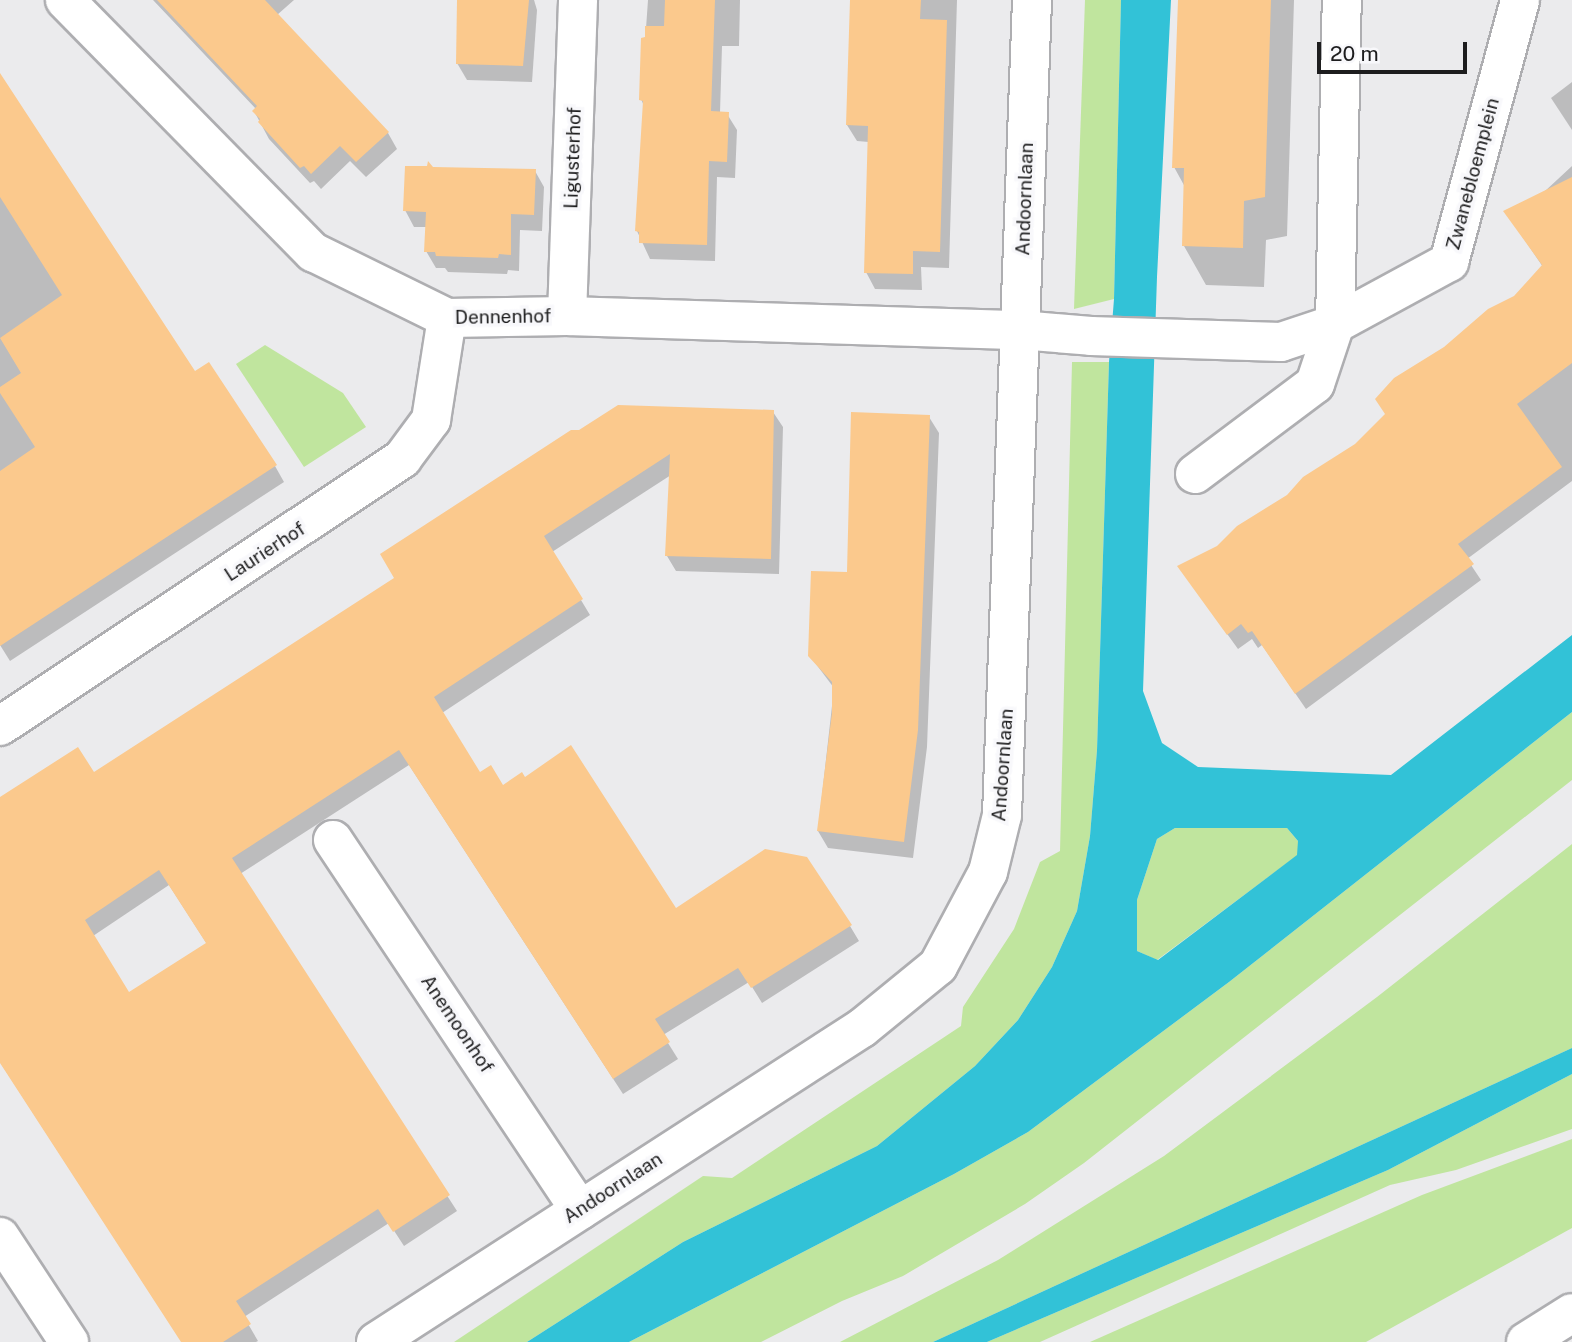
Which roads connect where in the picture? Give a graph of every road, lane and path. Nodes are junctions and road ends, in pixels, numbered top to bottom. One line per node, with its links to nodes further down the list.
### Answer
1 (65, 0): 7 (main road, Dennenhof)
2 (578, 0): 6 (main road, Ligusterhof)
3 (1032, 0): 9 (main road, Andoornlaan)
4 (1342, 0): 8 (main road)
5 (1520, 0): 8 (main road, Zwanebloemplein)
6 (568, 316): 7 (main road, Dennenhof); 9 (main road, Dennenhof)
7 (447, 318): 11 (main road, Laurierhof)
8 (1335, 324): 9 (main road, Zwanebloemplein); 10 (main road)
9 (1020, 330): 13 (main road, Andoornlaan)
10 (1195, 474)
11 (0, 726)
12 (333, 840): 13 (main road, Anemoonhof)
13 (580, 1210): 17 (main road, Andoornlaan)
14 (0, 1237): 16 (main road)
15 (1572, 1313): 18 (main road)
16 (69, 1342)
17 (376, 1342)
18 (1527, 1342)

